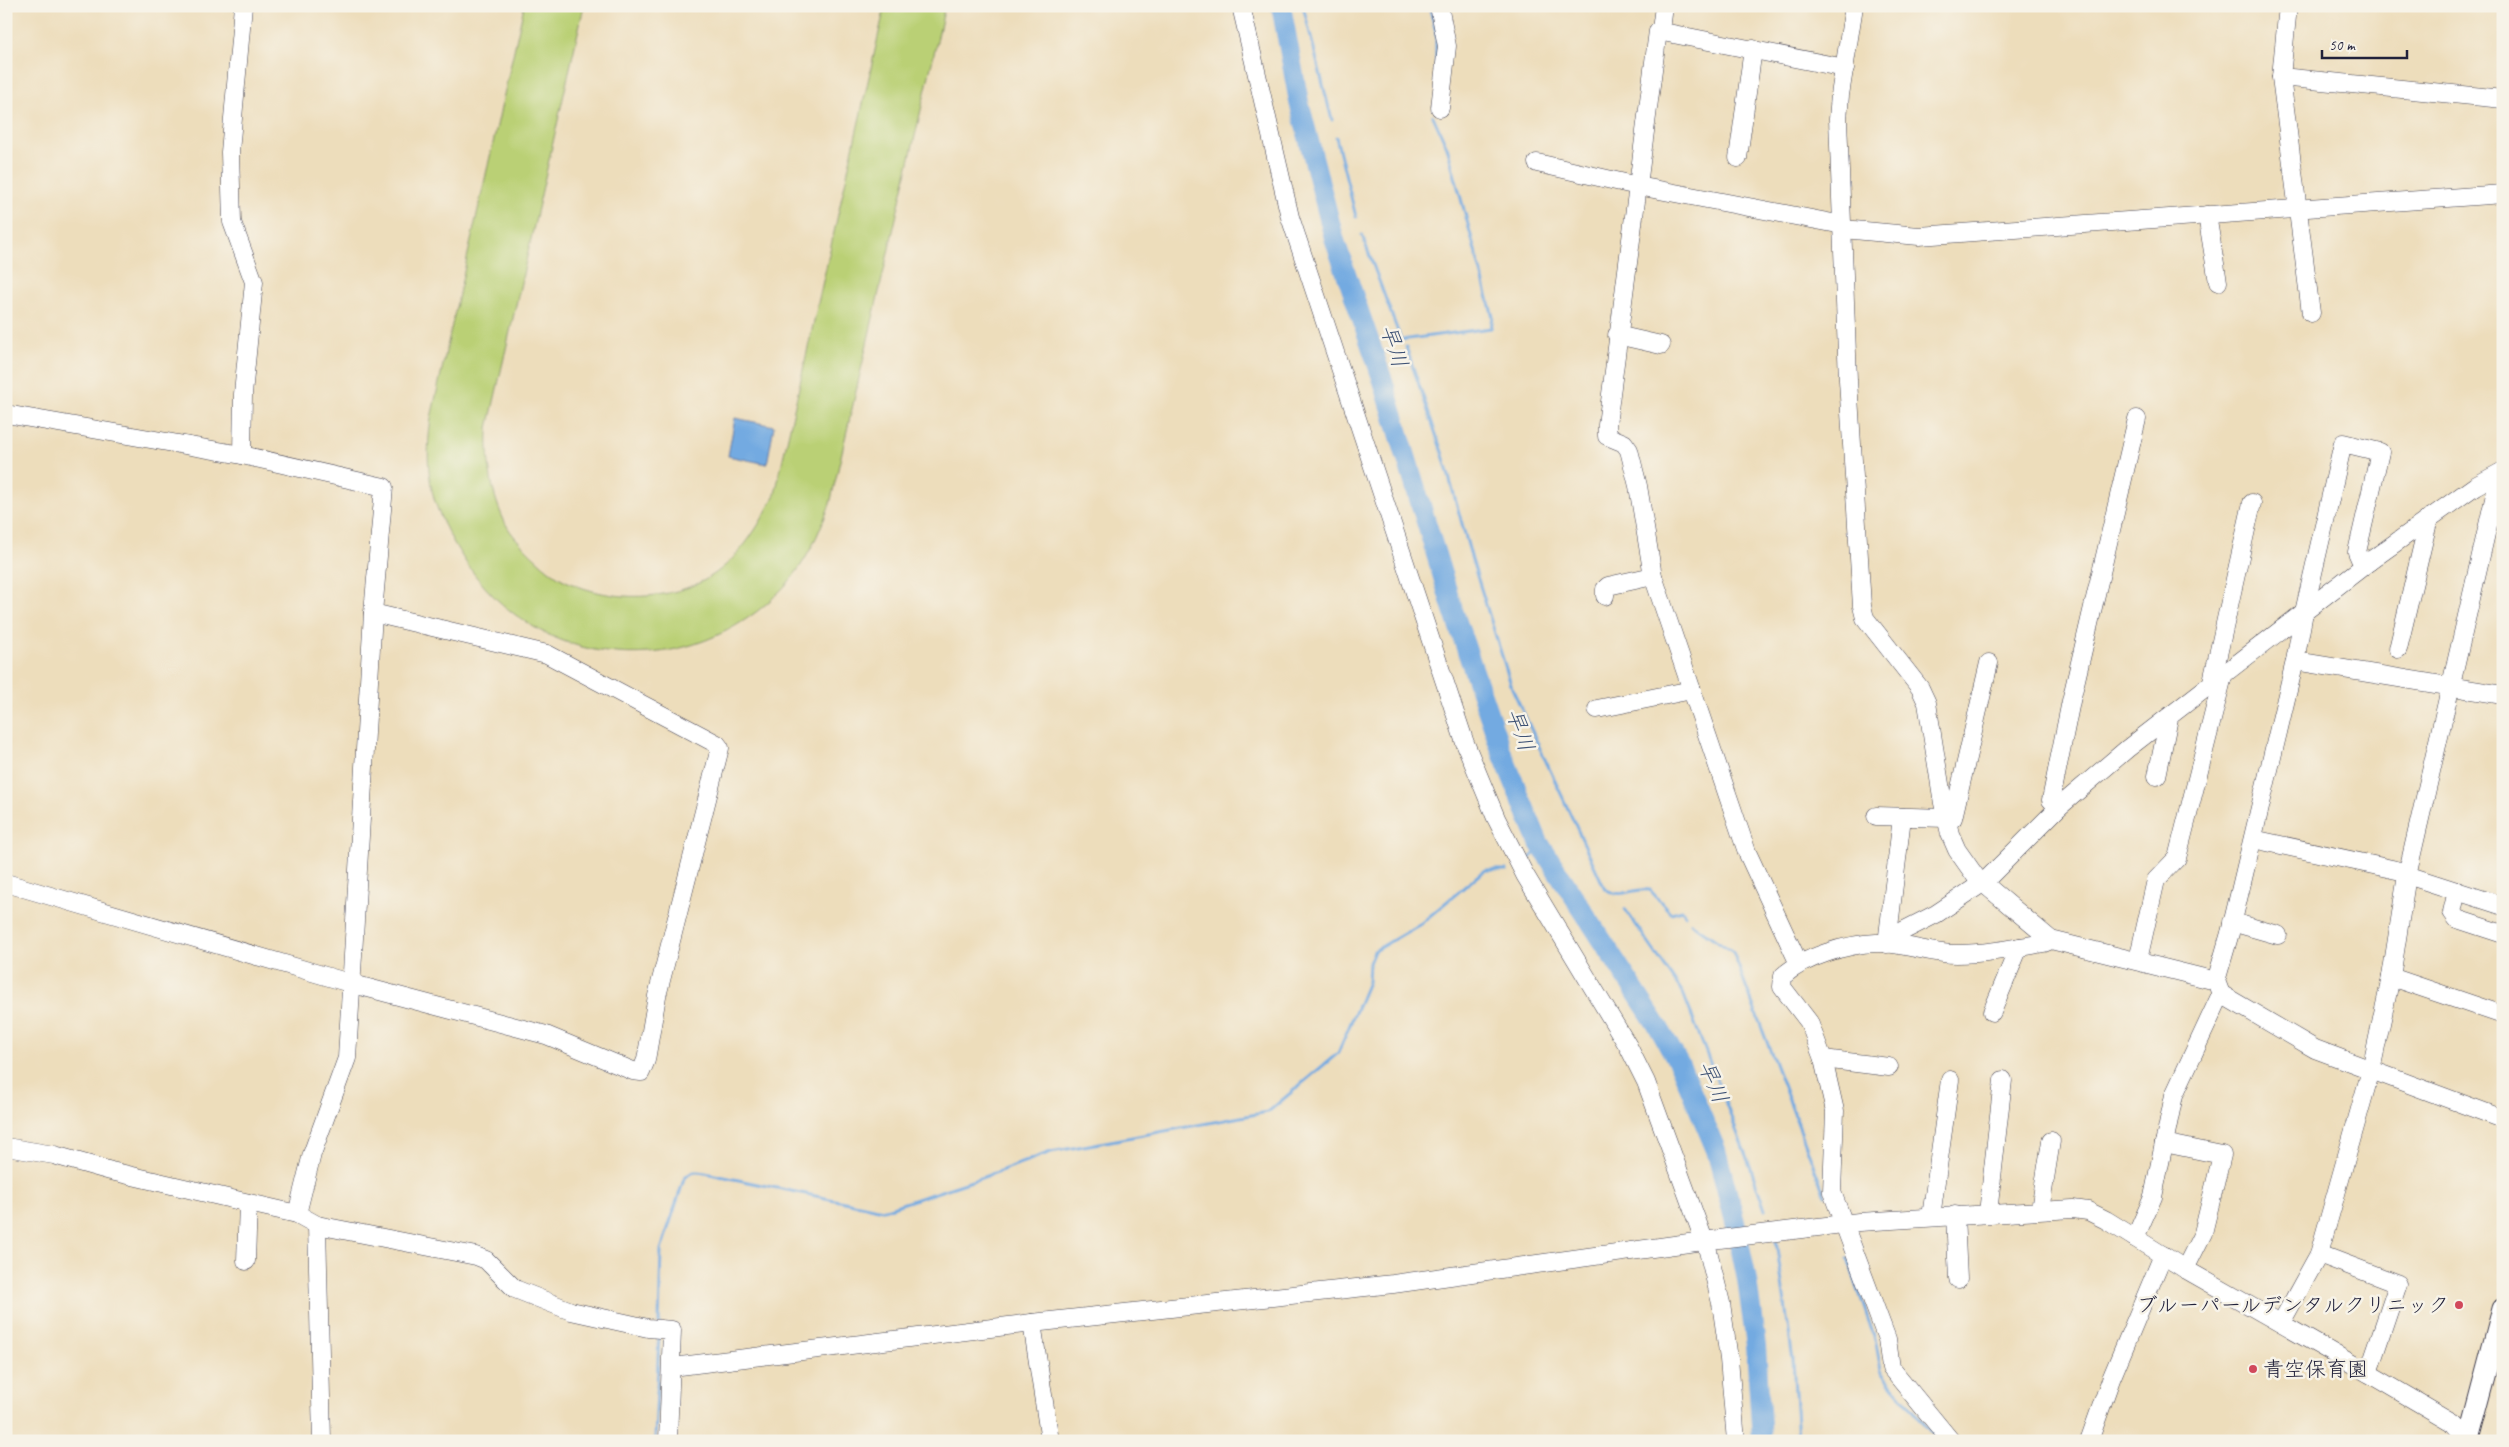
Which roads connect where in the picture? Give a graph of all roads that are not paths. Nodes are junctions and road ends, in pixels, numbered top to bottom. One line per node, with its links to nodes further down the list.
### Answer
1 (243, 6): 26 (street)
2 (1241, 6): 86 (street)
3 (1440, 6): 12 (street)
4 (1664, 6): 7 (street)
5 (1854, 6): 9 (street)
6 (2288, 6): 10 (street)
7 (1661, 30): 8 (street); 15 (street)
8 (1753, 49): 9 (street); 13 (street)
9 (1845, 68): 19 (street)
10 (2281, 77): 11 (street); 17 (street)
11 (2503, 99)
12 (1440, 108)
13 (1738, 158)
14 (1537, 162): 15 (street)
15 (1638, 186): 19 (street); 22 (street)
16 (2503, 194): 17 (street)
17 (2298, 208): 18 (street); 21 (street)
18 (2207, 215): 19 (street); 20 (street)
19 (1843, 227): 48 (street)
20 (2218, 282)
21 (2311, 313)
22 (1617, 335): 23 (street); 31 (street)
23 (1661, 345)
24 (6, 414): 26 (street)
25 (2137, 419): 45 (street)
26 (242, 455): 34 (street)
27 (2501, 472): 29 (street); 39 (street)
28 (2252, 503): 38 (street)
29 (2430, 518): 30 (street); 35 (street)
30 (2370, 561): 33 (street); 33 (street)
31 (1653, 576): 32 (street); 40 (street)
32 (1605, 596)
33 (2304, 612): 36 (street); 38 (street)
34 (373, 613): 64 (street); 64 (street)
35 (2398, 649)
36 (2295, 661): 39 (street); 49 (street)
37 (1989, 663): 48 (street)
38 (2217, 681): 43 (street); 61 (street)
39 (2451, 686): 41 (street); 50 (street)
40 (1692, 690): 42 (street); 62 (street)
41 (2503, 695)
42 (1597, 709)
43 (2169, 718): 44 (street); 45 (street)
44 (2155, 776)
45 (2059, 807): 51 (street)
46 (1876, 816): 47 (street)
47 (1902, 817): 48 (street); 59 (street)
48 (1947, 820): 51 (street)
49 (2253, 838): 50 (street); 55 (street)
50 (2407, 875): 53 (street); 63 (street)
51 (1984, 882): 58 (street); 59 (street)
52 (6, 883): 64 (street)
53 (2457, 891): 54 (street); 56 (street)
54 (2503, 906)
55 (2232, 922): 57 (street); 65 (street)
56 (2503, 934)
57 (2278, 935)
58 (2051, 940): 60 (street); 61 (street)
59 (1887, 942): 60 (street); 62 (street)
60 (2020, 947): 66 (street)
61 (2138, 960): 65 (street)
62 (1799, 964): 68 (street)
63 (2391, 976): 67 (street); 70 (street)
64 (353, 984): 80 (street)
65 (2219, 987): 70 (street); 75 (street)
66 (1992, 1012)
67 (2503, 1015)
68 (1823, 1059): 69 (street); 83 (street)
69 (1889, 1068)
70 (2371, 1070): 73 (street); 87 (street)
71 (1950, 1080): 82 (street)
72 (2003, 1080): 79 (street)
73 (2503, 1119)
74 (2051, 1141): 78 (street)
75 (2164, 1144): 85 (street); 90 (street)
76 (6, 1147): 77 (street)
77 (248, 1203): 80 (street); 89 (street)
78 (2040, 1210): 79 (street); 85 (street)
79 (1988, 1213): 81 (street)
80 (297, 1214): 84 (street)
81 (1955, 1216): 82 (street); 91 (street)
82 (1931, 1217): 83 (street)
83 (1845, 1224): 86 (street); 102 (street)
84 (317, 1225): 95 (street); 98 (street)
85 (2135, 1238): 88 (street)
86 (1708, 1241): 93 (street); 101 (street)
87 (2319, 1254): 94 (street); 96 (street)
88 (2163, 1255): 90 (street); 103 (street)
89 (246, 1261)
90 (2185, 1269): 94 (street)
91 (1958, 1279)
92 (2503, 1309): 97 (main road)
93 (1032, 1323): 95 (street); 100 (street)
94 (2281, 1323): 96 (street)
95 (672, 1367): 99 (street)
96 (2368, 1373): 97 (street)
97 (2469, 1440)
98 (322, 1441)
99 (668, 1441)
100 (1050, 1441)
101 (1736, 1441)
102 (1951, 1441)
103 (2089, 1441)

